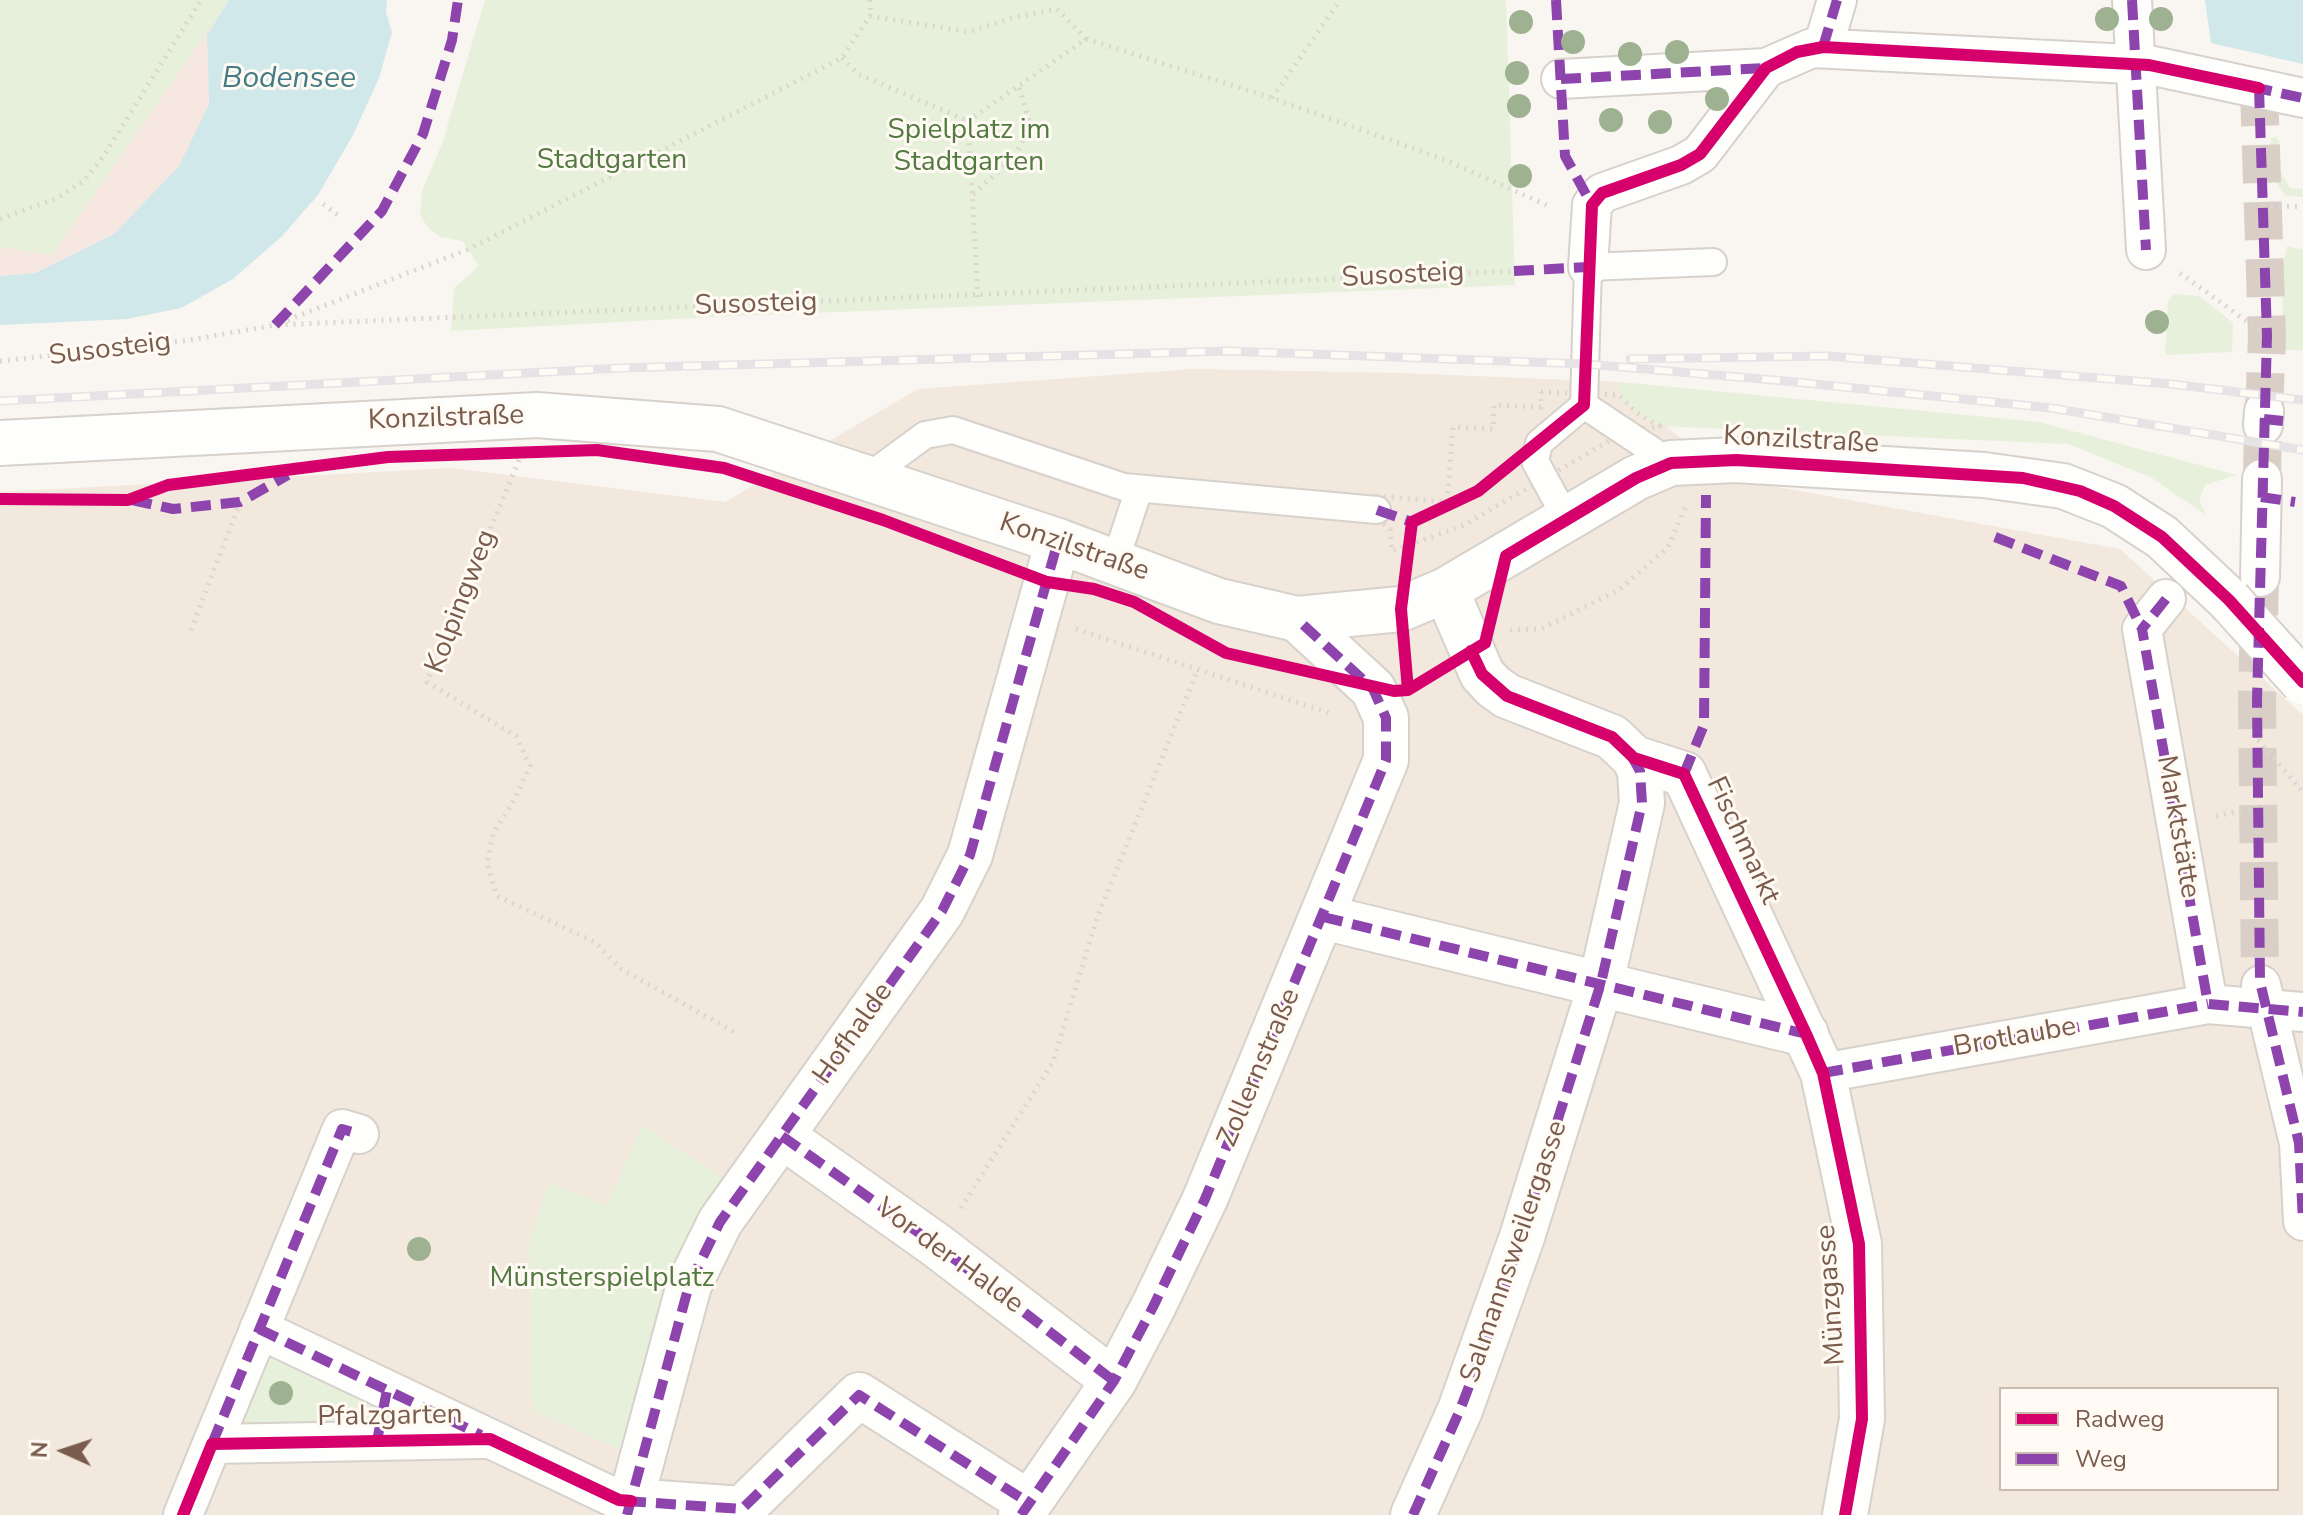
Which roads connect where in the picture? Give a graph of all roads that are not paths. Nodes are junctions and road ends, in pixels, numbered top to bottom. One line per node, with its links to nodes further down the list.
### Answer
1 (1837, 0): 3 (street)
2 (2132, 0): 4 (street)
3 (1823, 47): 4 (street); 5 (street)
4 (2136, 64): 7 (street); 8 (street)
5 (1766, 68): 6 (street); 10 (street)
6 (1561, 79)
7 (2303, 98)
8 (2146, 250)
9 (1713, 262): 10 (lane)
10 (1588, 267): 11 (lane)
11 (1584, 405): 13 (lane); 18 (lane)
12 (0, 443): 14 (street, Konzilstraße)
13 (1671, 463): 18 (street, Konzilstraße); 21 (street, Konzilstraße)
14 (868, 477): 16 (lane); 19 (street, Konzilstraße)
15 (2262, 479): 21 (street)
16 (1139, 489): 17 (lane); 20 (lane)
17 (1377, 510)
18 (1567, 520): 22 (street, Konzilstraße)
19 (1058, 541): 20 (street, Konzilstraße); 33 (street, Hofhalde)
20 (1115, 562): 24 (street, Konzilstraße)
21 (2244, 588): 25 (street, Konzilstraße, bridge)
22 (1446, 590): 24 (street, Konzilstraße); 26 (street, Fischmarkt)
23 (2166, 599): 30 (street, Marktstätte)
24 (1297, 619): 27 (street, Zollernstraße)
25 (2303, 682)
26 (1634, 758): 28 (street); 31 (street, Fischmarkt)
27 (1323, 917): 28 (street); 36 (street, Zollernstraße)
28 (1601, 983): 31 (street); 42 (street, Salmannsweilergasse)
29 (2277, 1001): 30 (street); 34 (street)
30 (2208, 1004): 31 (street, Brotlaube)
31 (1814, 1053): 43 (street, Münzgasse)
32 (359, 1134): 35 (street)
33 (782, 1136): 36 (street, Vor der Halde); 39 (street, Hofhalde)
34 (2303, 1221)
35 (259, 1329): 37 (street); 38 (street)
36 (1114, 1381): 40 (street, Zollernstraße)
37 (490, 1439): 38 (street, Pfalzgarten); 39 (street, Pfalzgarten)
38 (212, 1444): 41 (street)
39 (629, 1508): 40 (street)
40 (1025, 1509)
41 (183, 1515)
42 (1413, 1515)
43 (1845, 1515)

